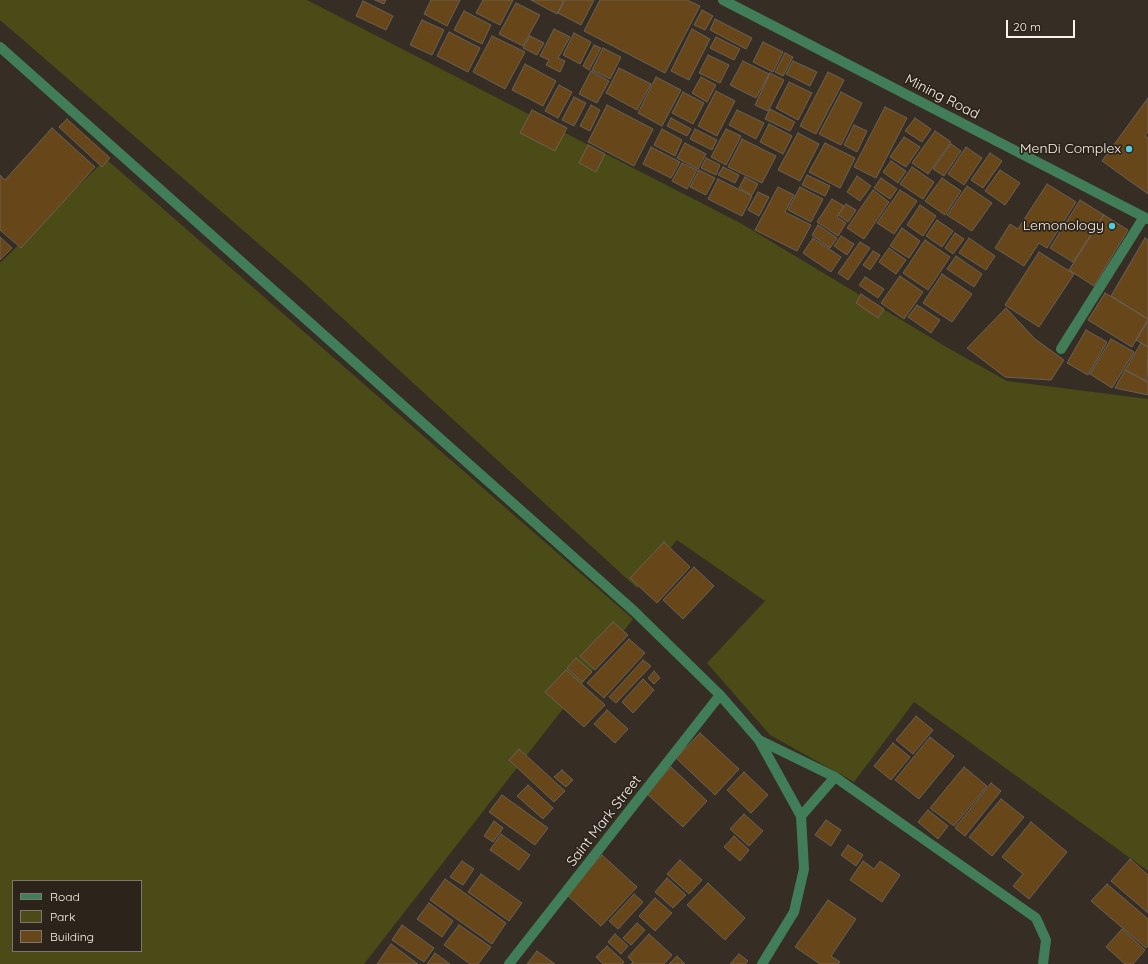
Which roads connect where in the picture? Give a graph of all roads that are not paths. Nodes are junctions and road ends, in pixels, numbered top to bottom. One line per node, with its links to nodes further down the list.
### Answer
1 (723, 0): 3 (street, Mining Road)
2 (0, 47): 5 (street)
3 (1146, 218): 4 (street)
4 (1061, 349)
5 (720, 695): 6 (street); 9 (street, Saint Mark Street)
6 (759, 740): 7 (street); 8 (street)
7 (835, 777): 8 (street); 11 (street)
8 (801, 816): 10 (street)
9 (510, 964)
10 (762, 964)
11 (1043, 964)

